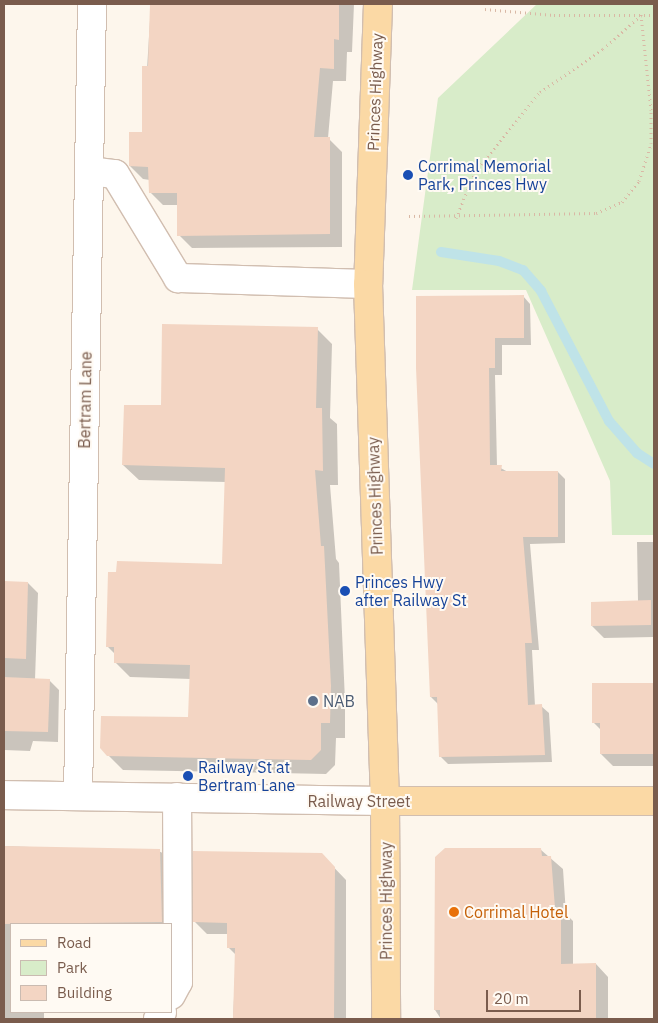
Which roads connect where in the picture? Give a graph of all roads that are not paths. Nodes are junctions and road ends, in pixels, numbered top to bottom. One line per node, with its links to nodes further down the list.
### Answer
1 (92, 4): 3 (street, Bertram Lane)
2 (378, 4): 4 (main road, Princes Highway)
3 (89, 171): 4 (street); 6 (street, Bertram Lane)
4 (368, 284): 8 (main road, Princes Highway)
5 (4, 795): 6 (street, Railway Street)
6 (78, 796): 7 (street, Railway Street)
7 (177, 797): 8 (street, Railway Street); 10 (street)
8 (385, 801): 9 (main road, Railway Street); 11 (main road, Princes Highway)
9 (654, 801)
10 (172, 993)
11 (386, 1019)

